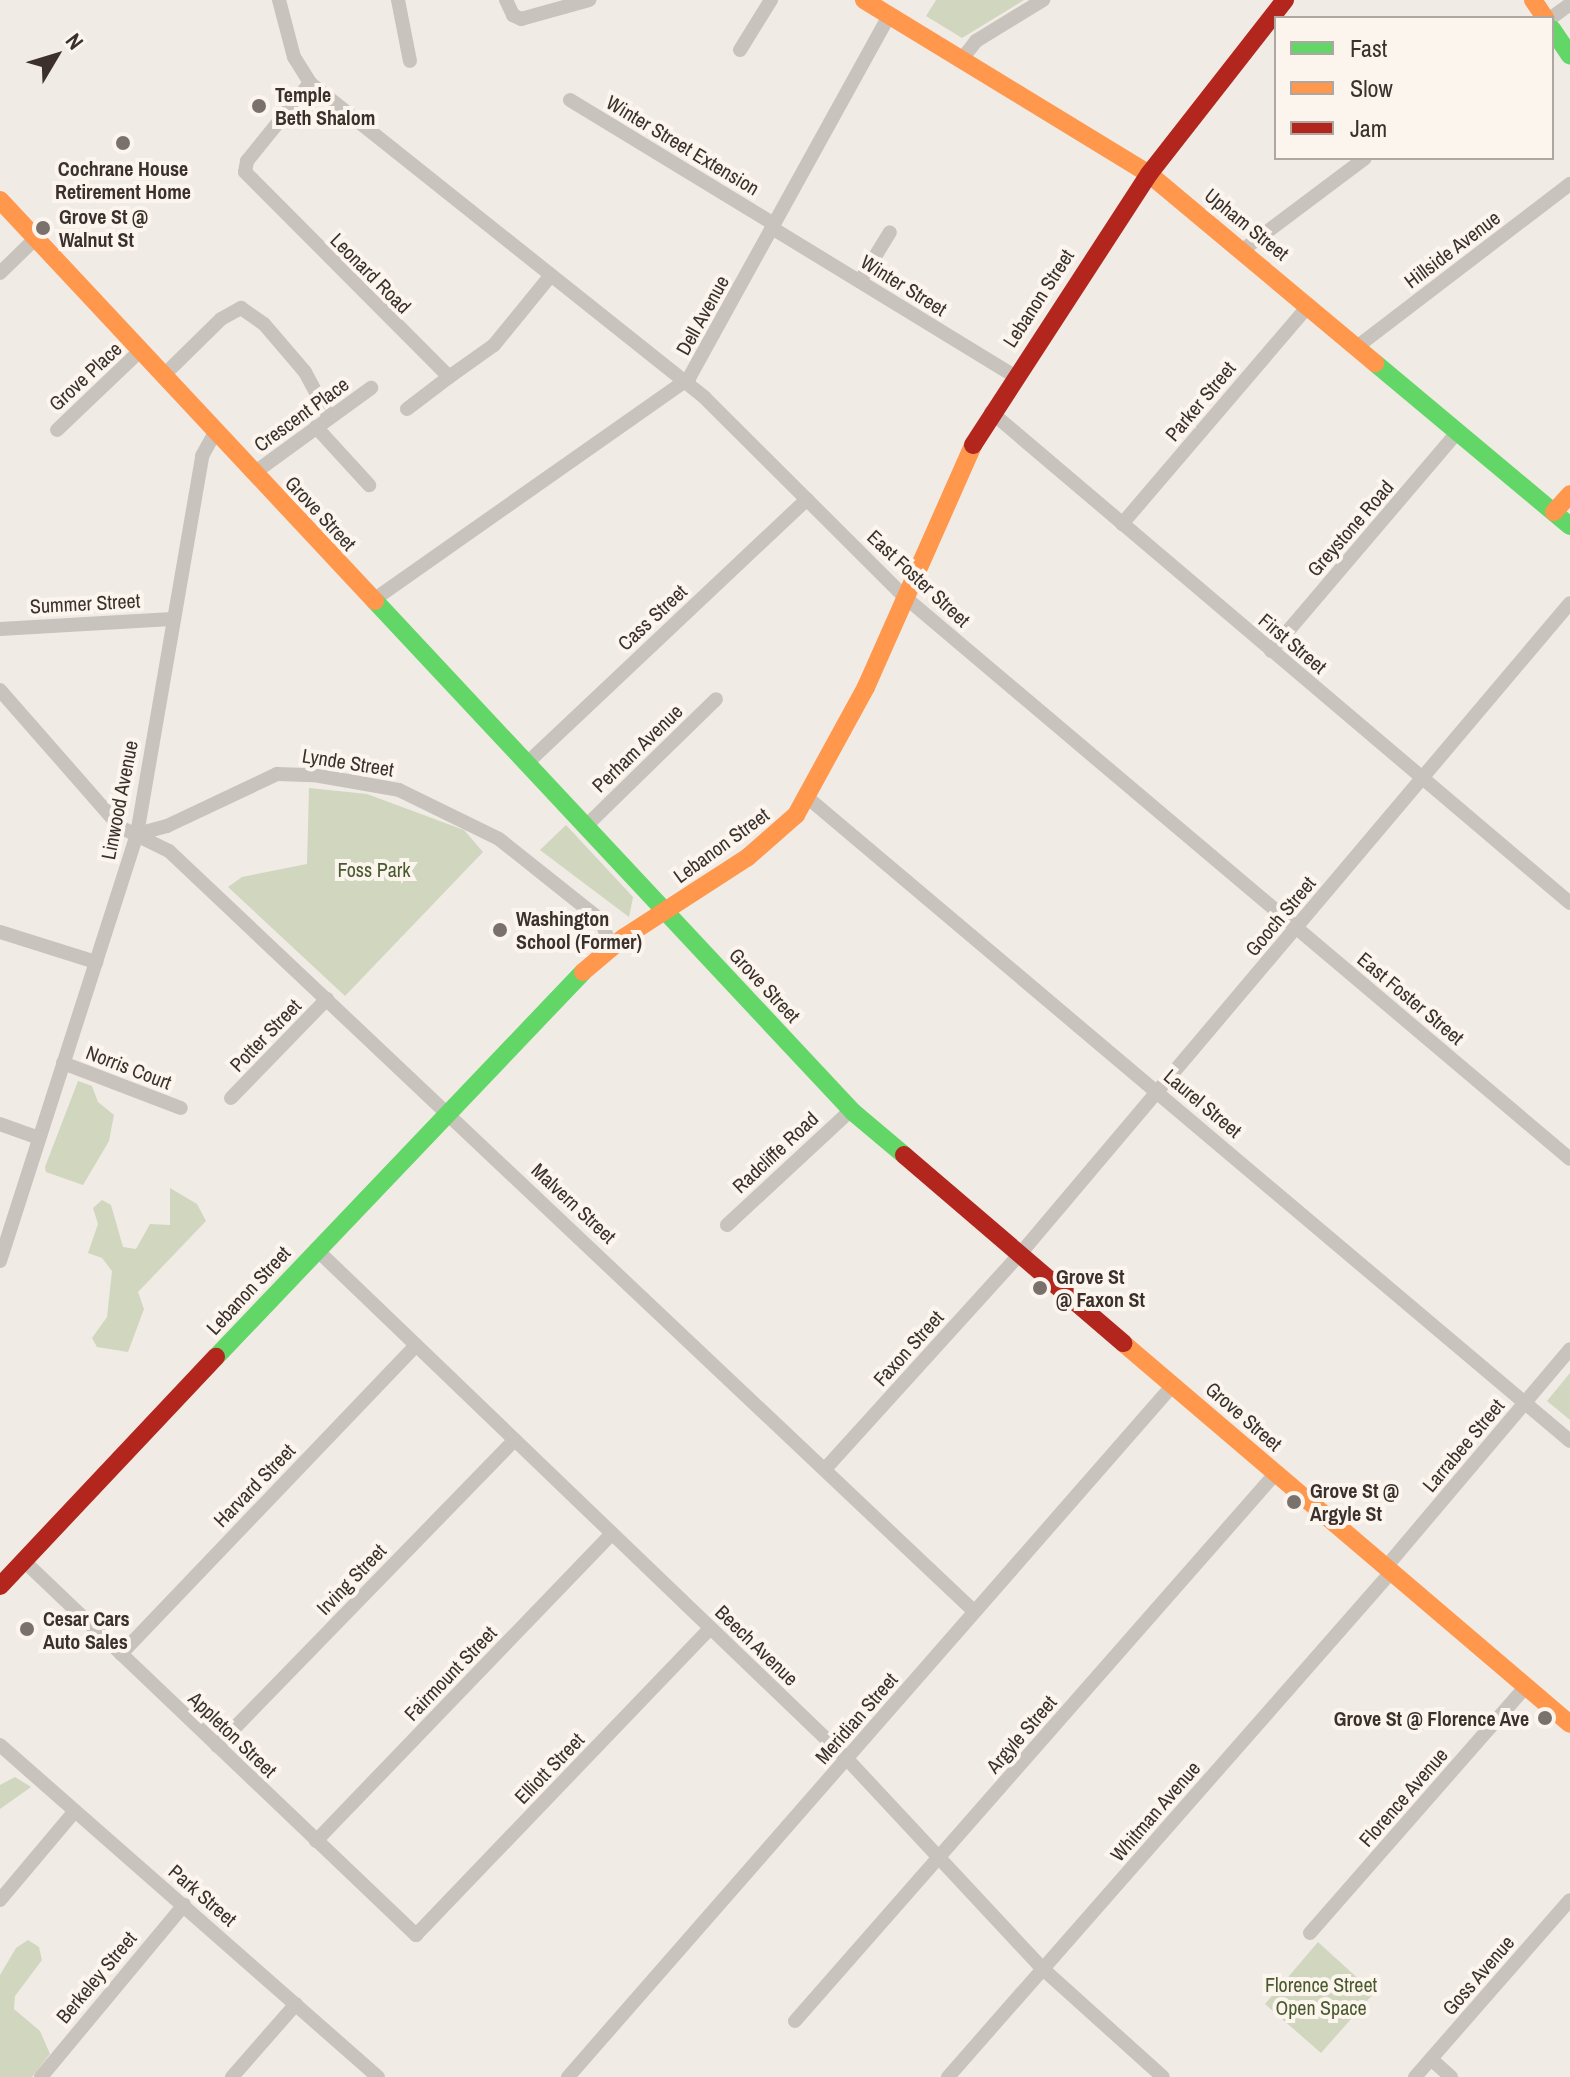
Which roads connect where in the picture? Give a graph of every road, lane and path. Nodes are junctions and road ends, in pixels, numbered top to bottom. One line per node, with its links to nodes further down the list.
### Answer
1 (279, 0): 17 (street, East Foster Street)
2 (398, 0): 16 (street)
3 (506, 0): 4 (street)
4 (589, 0)
5 (771, 0): 13 (street)
6 (864, 0): 10 (main road, Upham Street)
7 (1043, 0): 15 (street)
8 (1285, 0): 20 (main road, Lebanon Street)
9 (1570, 4): 11 (street)
10 (889, 15): 15 (main road, Upham Street); 23 (street, Dell Avenue)
11 (1554, 16)
12 (1554, 32): 14 (main road)
13 (740, 50)
14 (1570, 56)
15 (962, 59): 20 (main road, Upham Street)
16 (410, 61)
17 (310, 83): 28 (street, East Foster Street); 35 (street, Leonard Road)
18 (570, 100): 23 (street, Winter Street Extension)
19 (1362, 160): 26 (street)
20 (1149, 174): 26 (main road, Upham Street); 34 (main road, Lebanon Street)
21 (1570, 184): 31 (street, Hillside Avenue)
22 (0, 200): 25 (main road, Grove Street)
23 (773, 226): 29 (street, Winter Street); 36 (street, Dell Avenue)
24 (890, 232): 29 (street)
25 (36, 238): 27 (street); 32 (main road, Grove Street)
26 (1244, 249): 30 (main road, Upham Street)
27 (0, 273)
28 (551, 275): 35 (street); 36 (street, East Foster Street)
29 (860, 281): 34 (street, Winter Street)
30 (1309, 305): 31 (main road, Upham Street); 50 (street, Parker Street)
31 (1358, 346): 44 (main road, Upham Street)
32 (140, 351): 33 (main road, Grove Street); 42 (street, Grove Place)
33 (163, 376): 40 (street); 43 (main road, Grove Street)
34 (1014, 376): 39 (main road, Lebanon Street)
35 (449, 377): 38 (street)
36 (686, 381): 48 (street, East Foster Street); 53 (street, Dell Avenue)
37 (371, 388): 40 (street, Crescent Place)
38 (407, 409)
39 (991, 412): 50 (street, First Street); 52 (main road, Lebanon Street)
40 (329, 417): 41 (street, Crescent Place)
41 (316, 427): 45 (street, Crescent Place); 46 (street)
42 (57, 430)
43 (216, 431): 45 (main road, Grove Street); 55 (street, Linwood Avenue)
44 (1458, 431): 49 (main road, Upham Street); 57 (street, Greystone Road)
45 (254, 473): 53 (main road, Grove Street)
46 (369, 485)
47 (1570, 494): 49 (main road)
48 (807, 499): 52 (street, East Foster Street); 60 (street, Cass Street)
49 (1554, 512): 51 (main road, Upham Street)
50 (1122, 524): 57 (street, First Street)
51 (1570, 526)
52 (906, 598): 62 (main road, Lebanon Street); 67 (street, East Foster Street)
53 (372, 601): 60 (main road, Grove Street)
54 (1570, 603): 61 (street, Gooch Street)
55 (172, 619): 56 (street, Summer Street); 64 (street, Linwood Avenue)
56 (0, 629)
57 (1271, 651): 61 (street, First Street)
58 (0, 690): 64 (street)
59 (716, 699): 63 (street, Perham Avenue)
60 (526, 764): 63 (main road, Grove Street)
61 (1422, 779): 65 (street, First Street); 67 (street, Gooch Street)
62 (808, 798): 66 (main road, Lebanon Street); 73 (street, Laurel Street)
63 (585, 827): 66 (main road, Grove Street)
64 (137, 834): 69 (street, Lynde Street); 70 (street, Linwood Avenue); 71 (street, Malvern Street)
65 (1570, 903)
66 (666, 910): 69 (main road, Lebanon Street); 76 (main road, Grove Street)
67 (1296, 927): 73 (street, Gooch Street); 80 (street, East Foster Street)
68 (0, 932): 70 (street)
69 (611, 947): 77 (main road, Lebanon Street)
70 (96, 962): 72 (street, Linwood Avenue)
71 (327, 999): 74 (street, Potter Street); 77 (street, Malvern Street)
72 (63, 1063): 75 (street, Norris Court); 79 (street, Linwood Avenue)
73 (1158, 1092): 83 (street, Gooch Street); 88 (street, Laurel Street)
74 (231, 1098)
75 (181, 1108)
76 (851, 1110): 81 (street, Radcliffe Road); 83 (main road, Grove Street)
77 (447, 1111): 82 (main road, Lebanon Street); 91 (street, Malvern Street)
78 (0, 1124): 79 (street)
79 (39, 1138): 84 (street, Linwood Avenue)
80 (1570, 1159)
81 (727, 1225)
82 (316, 1249): 85 (street, Beech Avenue); 94 (main road, Lebanon Street)
83 (1020, 1254): 87 (main road, Grove Street); 91 (street, Faxon Street)
84 (0, 1261)
85 (416, 1345): 89 (street, Beech Avenue); 99 (street, Harvard Street)
86 (1570, 1349): 88 (street, Larrabee Street)
87 (1173, 1385): 92 (main road, Grove Street); 97 (street, Meridian Street)
88 (1525, 1403): 90 (street, Laurel Street); 95 (street, Larrabee Street)
89 (515, 1440): 93 (street, Beech Avenue); 103 (street, Irving Street)
90 (1570, 1441)
91 (825, 1469): 97 (street, Malvern Street)
92 (1276, 1473): 95 (main road, Grove Street); 107 (street, Argyle Street)
93 (612, 1533): 98 (street, Beech Avenue); 106 (street, Fairmount Street)
94 (24, 1561): 96 (main road, Lebanon Street); 99 (street, Appleton Street)
95 (1389, 1569): 100 (main road, Grove Street); 113 (street, Whitman Avenue)
96 (0, 1586)
97 (975, 1612): 104 (street, Meridian Street)
98 (710, 1628): 104 (street, Beech Avenue); 112 (street, Elliott Street)
99 (121, 1654): 103 (street, Appleton Street)
100 (1526, 1686): 101 (main road, Grove Street); 111 (street, Florence Avenue)
101 (1570, 1724)
102 (0, 1745): 105 (street, Park Street)
103 (217, 1746): 106 (street, Appleton Street)
104 (847, 1759): 107 (street, Beech Avenue); 120 (street, Meridian Street)
105 (75, 1811): 108 (street); 110 (street, Park Street)
106 (316, 1841): 112 (street, Appleton Street)
107 (939, 1857): 113 (street, Beech Avenue); 115 (street, Argyle Street)
108 (0, 1900)
109 (1570, 1900): 116 (street, Goss Avenue)
110 (184, 1905): 114 (street, Park Street); 117 (street, Berkeley Street)
111 (1310, 1933)
112 (416, 1935)
113 (1043, 1969): 121 (street, Whitman Avenue); 122 (street, Beech Avenue)
114 (296, 2004): 118 (street); 119 (street, Park Street)
115 (795, 2021)
116 (1431, 2059): 123 (street, Goss Avenue); 124 (street)
117 (41, 2077)
118 (232, 2077)
119 (378, 2077)
120 (568, 2077)
121 (948, 2077)
122 (1163, 2077)
123 (1415, 2077)
124 (1451, 2077)

